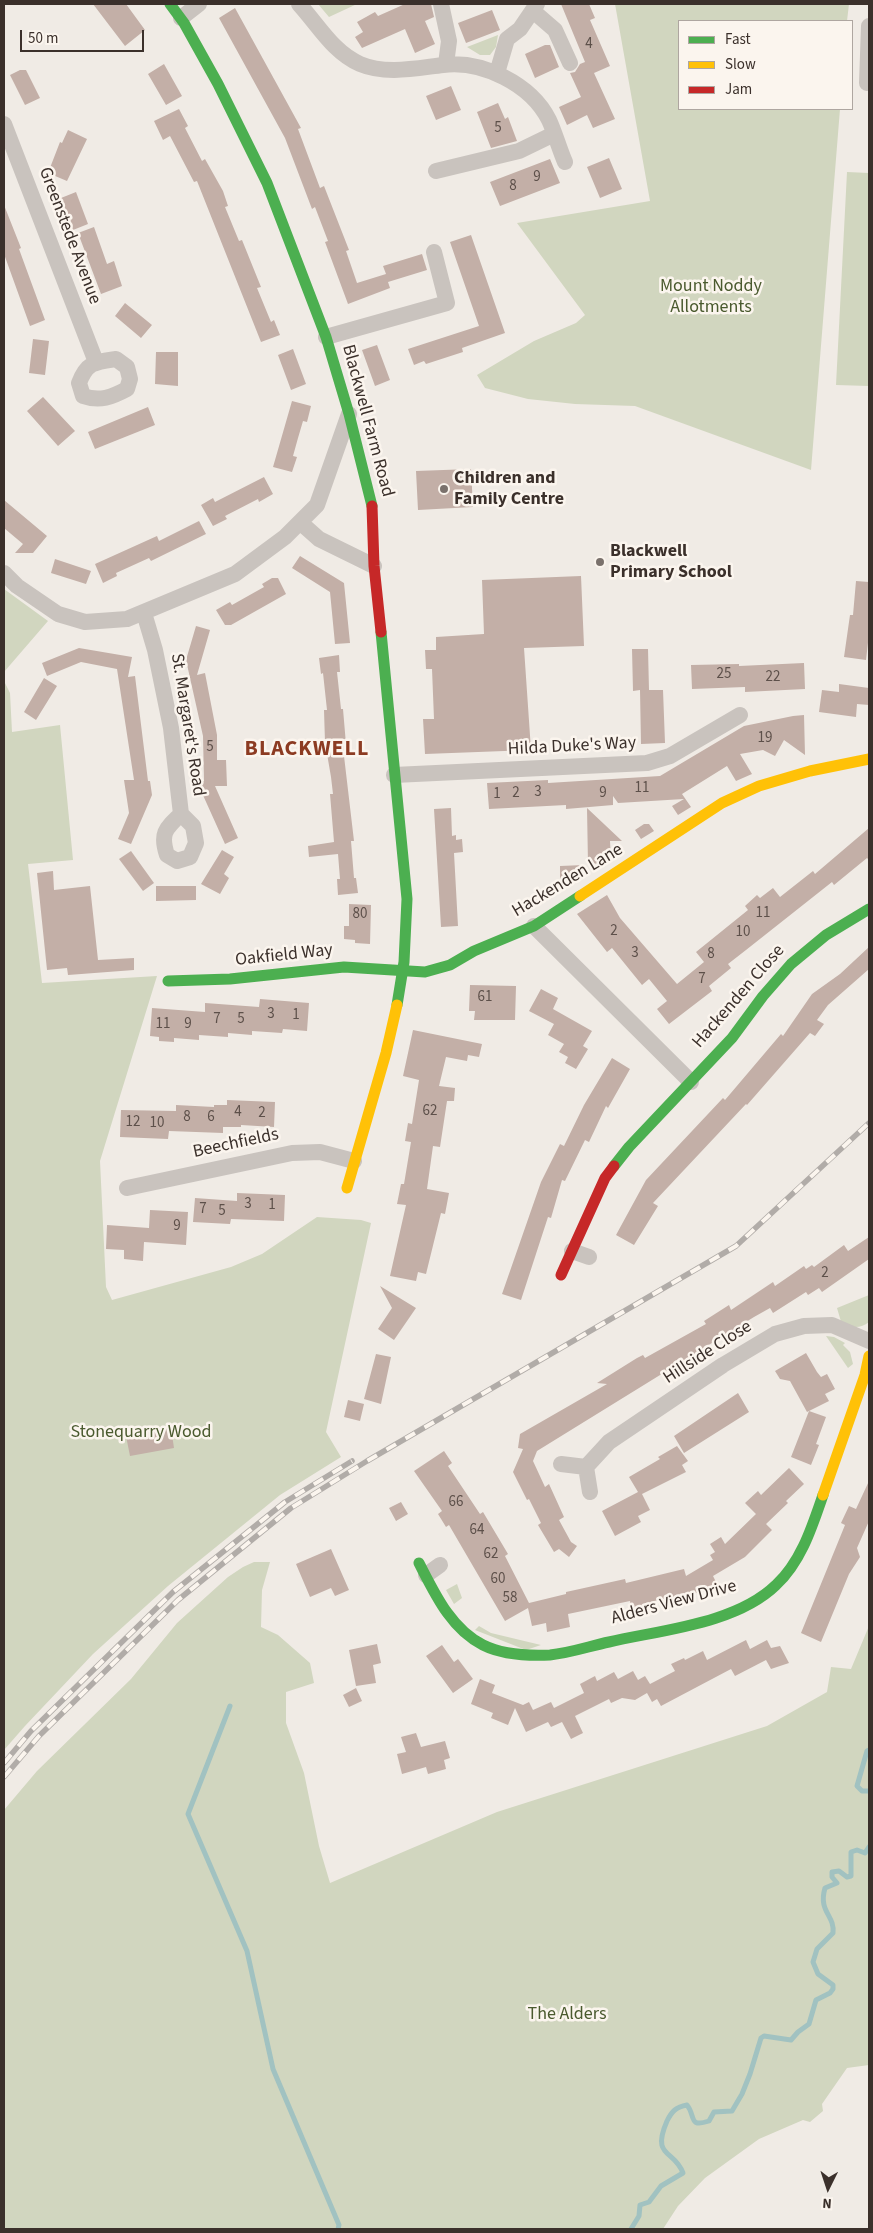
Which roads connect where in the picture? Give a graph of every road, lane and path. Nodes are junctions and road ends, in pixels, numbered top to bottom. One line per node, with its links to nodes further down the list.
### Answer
1 (170, 4): 6 (street, Blackwell Farm Road)
2 (199, 4): 6 (street)
3 (299, 4): 9 (street)
4 (442, 4): 9 (street)
5 (535, 7): 8 (street); 10 (street)
6 (181, 18): 17 (street, Blackwell Farm Road)
7 (869, 26): 11 (street)
8 (570, 63)
9 (446, 64): 10 (street)
10 (497, 73): 13 (street)
11 (867, 83)
12 (4, 124): 18 (street, Greenstede Avenue)
13 (554, 134): 14 (street); 15 (street)
14 (565, 162)
15 (436, 171)
16 (434, 252): 17 (street)
17 (326, 337): 19 (street, Blackwell Farm Road)
18 (96, 362)
19 (349, 414): 20 (street); 21 (street, Blackwell Farm Road)
20 (301, 523): 21 (street); 23 (street)
21 (374, 566): 26 (street, Blackwell Farm Road)
22 (4, 573): 23 (street)
23 (144, 613): 27 (street, St. Margaret's Road)
24 (740, 715): 26 (street, Hilda Duke's Way)
25 (869, 759): 29 (street, Hackenden Lane)
26 (394, 775): 30 (street, Blackwell Farm Road)
27 (181, 814)
28 (869, 909): 32 (street, Hackenden Close)
29 (534, 926): 30 (street, Hackenden Lane); 32 (street)
30 (403, 972): 31 (street, Oakfield Way); 33 (street)
31 (168, 981)
32 (691, 1082): 36 (street, Hackenden Close)
33 (354, 1161): 34 (street, Beechfields); 35 (street)
34 (127, 1188)
35 (347, 1188)
36 (572, 1251): 37 (street); 38 (street, Hackenden Close)
37 (589, 1257)
38 (561, 1275)
39 (869, 1341): 42 (street, Hillside Close)
40 (869, 1356): 45 (street, Alders View Drive)
41 (561, 1464): 42 (street)
42 (586, 1467): 43 (street)
43 (590, 1492)
44 (440, 1565): 45 (street, Alders View Drive)
45 (422, 1569)

